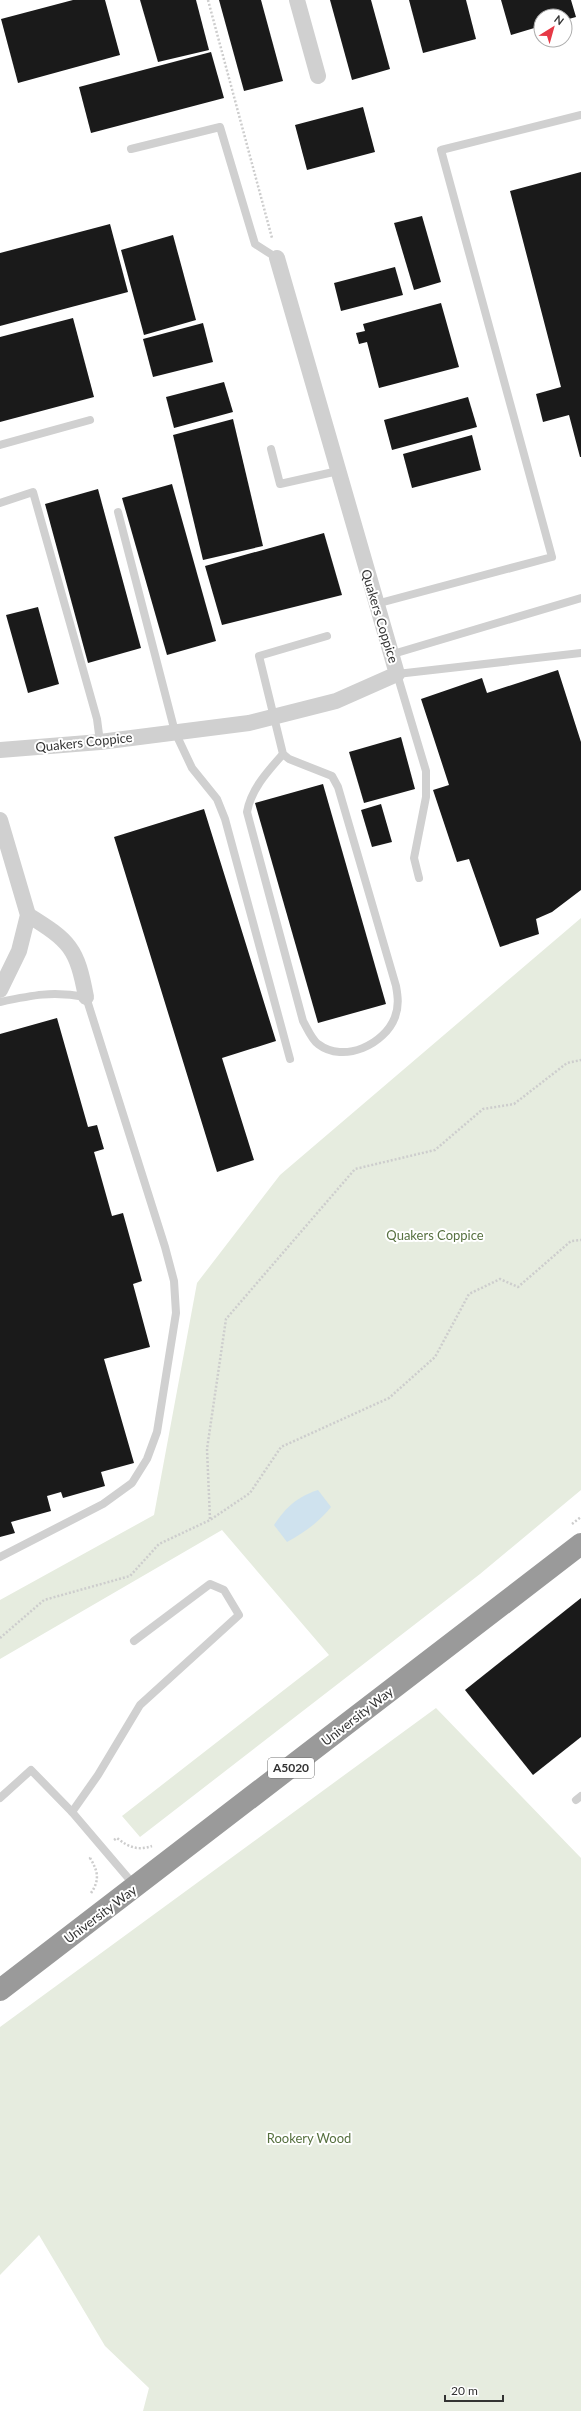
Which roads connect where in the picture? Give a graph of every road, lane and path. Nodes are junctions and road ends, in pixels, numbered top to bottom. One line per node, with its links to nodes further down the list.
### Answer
1 (208, 0): 6 (path)
2 (297, 0): 3 (street)
3 (318, 76)
4 (581, 115): 14 (lane)
5 (131, 149): 6 (lane)
6 (277, 258): 10 (street, Quakers Coppice)
7 (90, 420): 8 (lane)
8 (0, 444)
9 (271, 449): 10 (lane)
10 (338, 471): 14 (street, Quakers Coppice)
11 (0, 503): 21 (lane)
12 (118, 512): 20 (lane)
13 (581, 598): 17 (lane)
14 (376, 604): 17 (street, Quakers Coppice)
15 (326, 636): 19 (lane)
16 (581, 653): 18 (lane)
17 (392, 654): 18 (street, Quakers Coppice)
18 (398, 674): 19 (street, Quakers Coppice); 25 (lane)
19 (275, 717): 20 (street, Quakers Coppice); 23 (lane)
20 (175, 732): 21 (street, Quakers Coppice); 30 (lane)
21 (100, 742): 22 (street, Quakers Coppice)
22 (0, 750)
23 (283, 754): 23 (lane)
24 (0, 820): 26 (street)
25 (419, 878)
26 (28, 915): 27 (street); 28 (street)
27 (0, 990)
28 (86, 997): 29 (lane); 35 (lane)
29 (0, 1002)
30 (290, 1058)
31 (581, 1060): 33 (path)
32 (581, 1240): 33 (path)
33 (210, 1520): 36 (path)
34 (581, 1544): 40 (highway, University Way / A5020)
35 (0, 1557)
36 (0, 1638)
37 (134, 1641): 39 (lane)
38 (0, 1798): 39 (lane)
39 (72, 1812): 40 (lane)
40 (135, 1887): 41 (highway, University Way / A5020)
41 (0, 1990)

